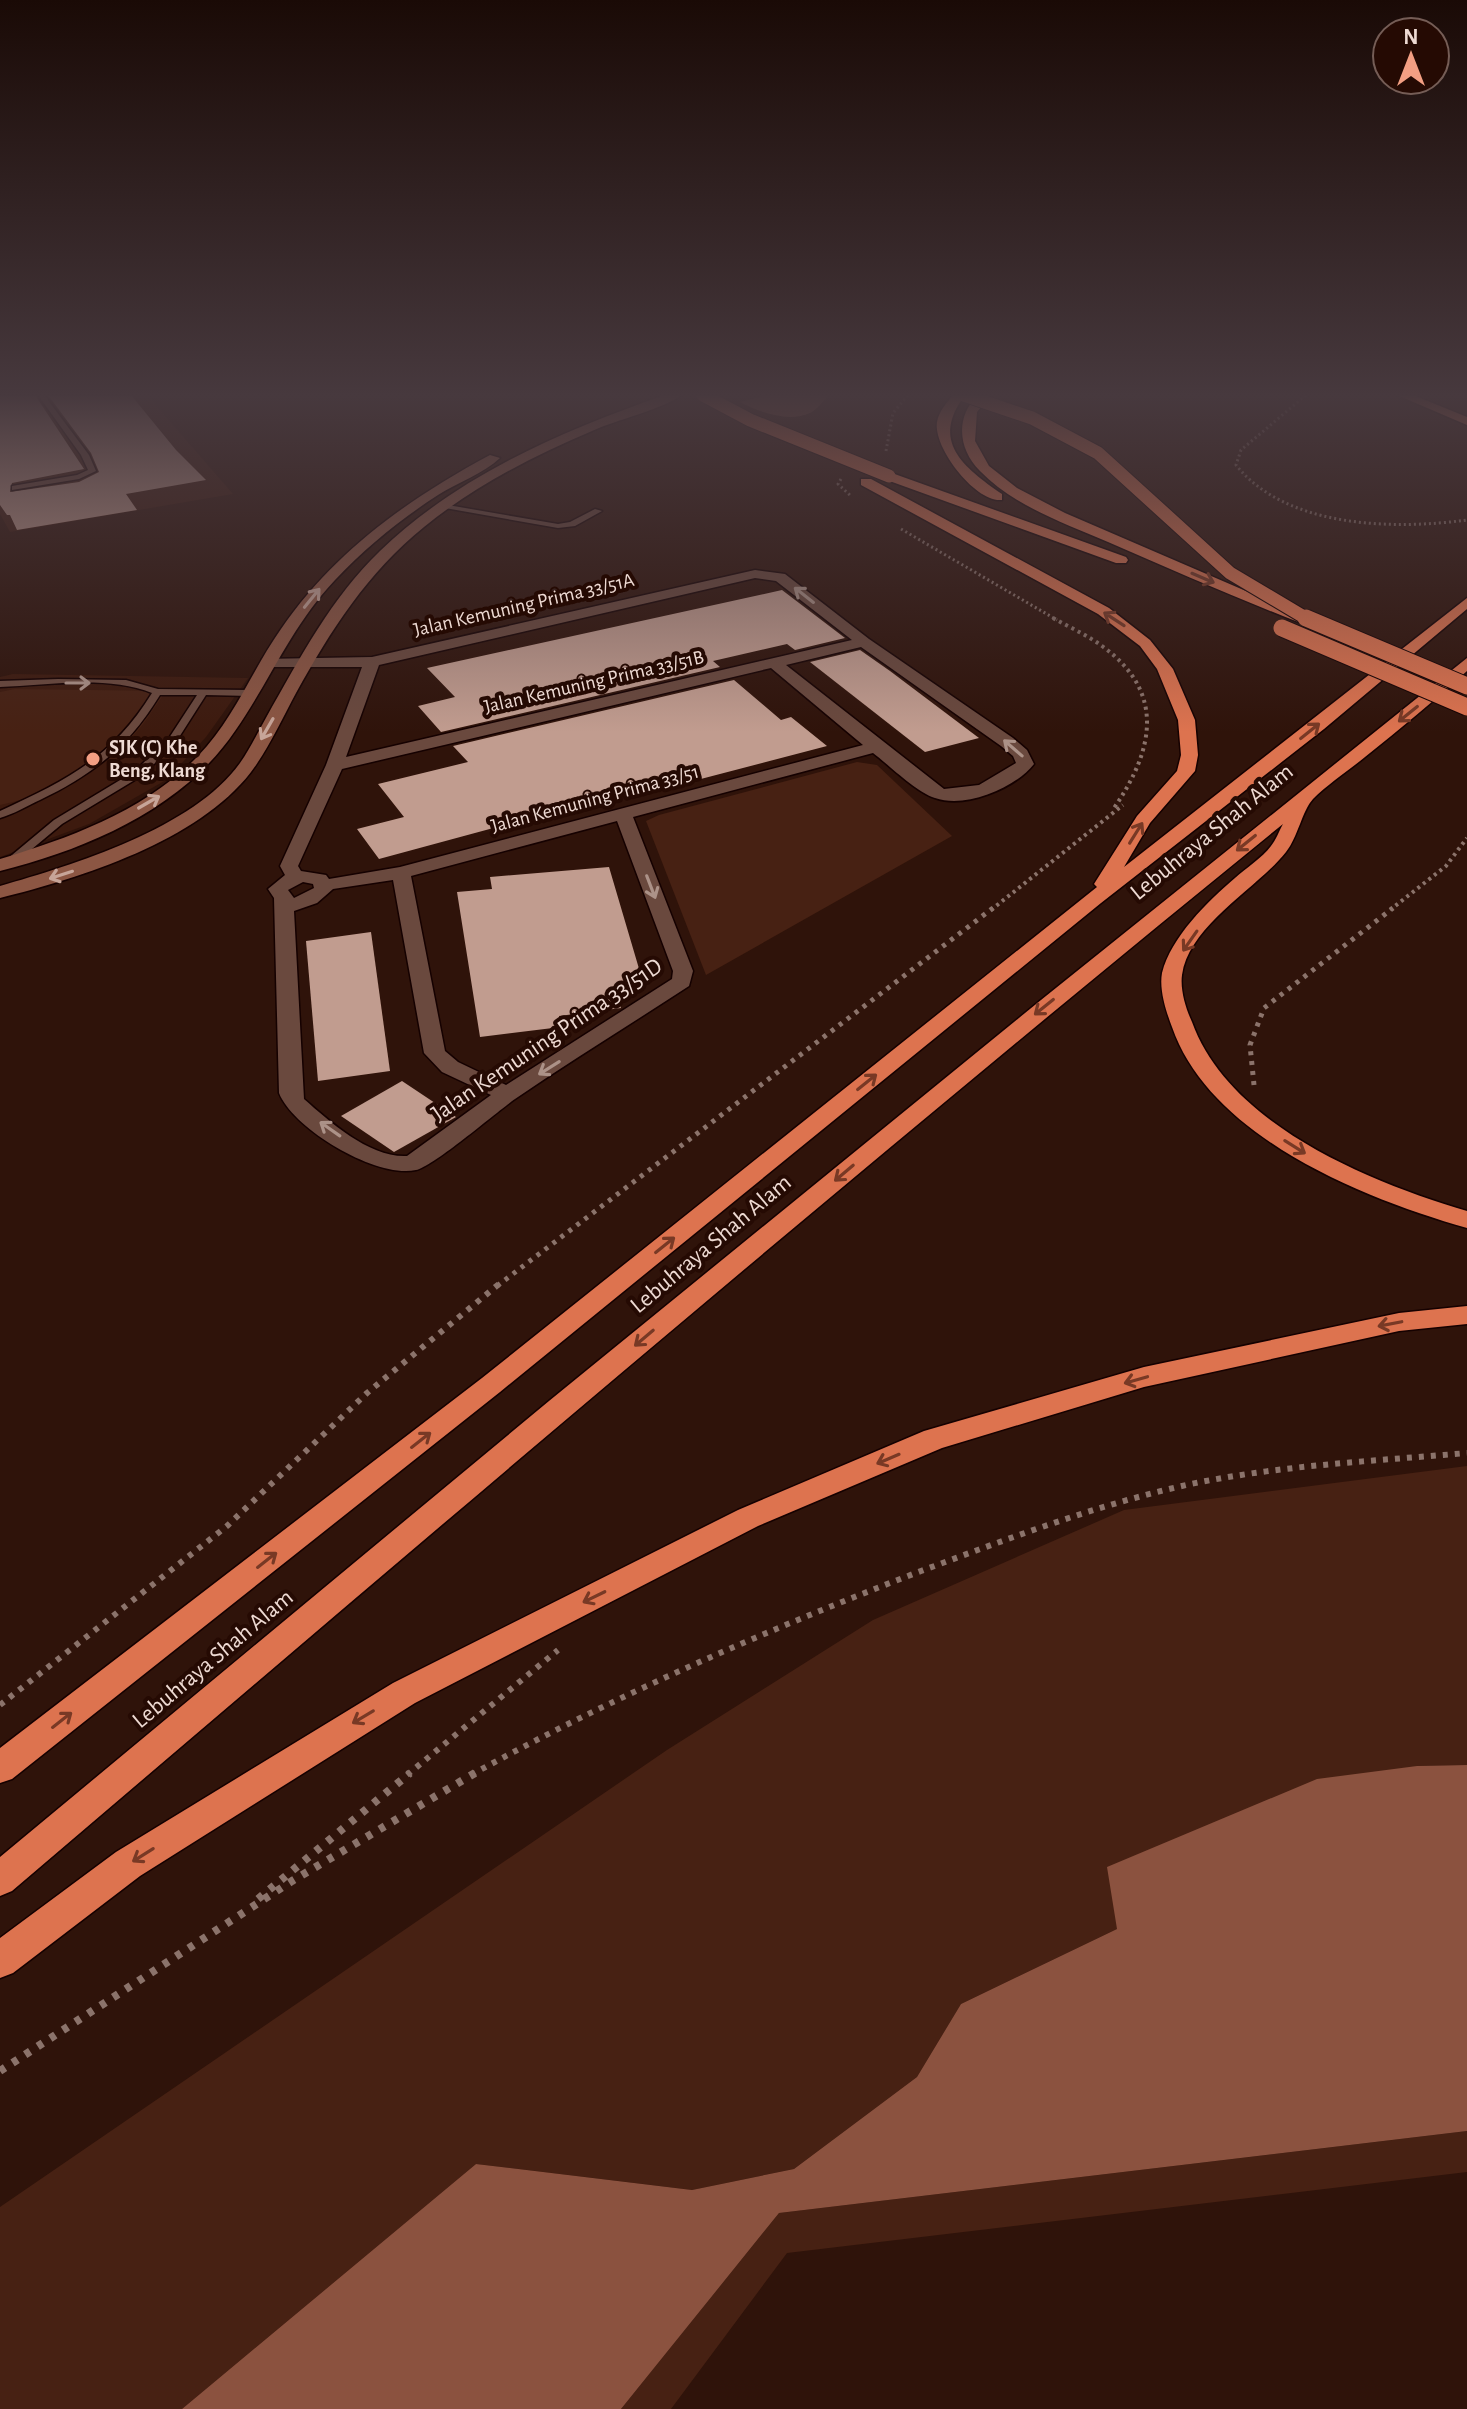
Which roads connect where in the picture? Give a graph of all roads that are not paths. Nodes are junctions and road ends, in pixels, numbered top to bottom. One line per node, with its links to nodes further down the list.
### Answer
1 (412, 507): 15 (street, one-way to 1)
2 (443, 507): 14 (street)
3 (451, 507): 9 (lane)
4 (913, 507): 35 (highway, one-way to 4, bridge)
5 (978, 507): 10 (highway, bridge)
6 (1015, 507): 10 (highway)
7 (1045, 507): 12 (highway, one-way to 12)
8 (1158, 507): 12 (highway, bridge)
9 (598, 511)
10 (1091, 547): 24 (highway, bridge)
11 (1467, 602): 35 (highway, Lebuhraya Shah Alam, one-way to 11)
12 (1317, 624): 20 (highway, bridge)
13 (864, 642): 16 (street, Jalan Kemuning Prima 33/51A, one-way to 16); 17 (street, Jalan Kemuning Prima 33/51B); 25 (street, one-way to 13)
14 (307, 661): 15 (street, Jalan Kemuning Prima 33/51A); 16 (street, Jalan Kemuning Prima 33/51A); 34 (street, one-way to 34)
15 (268, 662): 23 (street)
16 (372, 662): 26 (street)
17 (774, 663): 25 (street); 26 (street, Jalan Kemuning Prima 33/51B)
18 (1467, 663): 27 (highway, Lebuhraya Shah Alam, one-way to 27)
19 (0, 684): 21 (lane, one-way to 21)
20 (1467, 686)
21 (157, 692): 22 (lane); 29 (lane)
22 (203, 693): 23 (lane); 30 (lane)
23 (250, 693): 30 (street, one-way to 23)
24 (1467, 707)
25 (876, 747): 28 (street, Jalan Kemuning Prima 33/51)
26 (335, 765): 32 (street)
27 (1307, 794): 38 (highway, one-way to 38); 41 (highway, Lebuhraya Shah Alam, one-way to 41)
28 (623, 814): 31 (street, Jalan Kemuning Prima 33/51); 37 (street, Jalan Kemuning Prima 33/51D, one-way to 37)
29 (0, 815)
30 (5, 863)
31 (401, 873): 33 (street, Jalan Kemuning Prima 33/51); 37 (street)
32 (296, 877): 33 (street); 36 (street)
33 (324, 885): 36 (street)
34 (0, 892)
35 (1094, 899): 40 (highway, Lebuhraya Shah Alam, one-way to 35)
36 (284, 908): 37 (street, Jalan Kemuning Prima 33/51D, one-way to 36)
37 (507, 1094)
38 (1467, 1220)
39 (1467, 1315): 42 (highway, one-way to 42)
40 (0, 1768)
41 (0, 1879)
42 (0, 1960)

